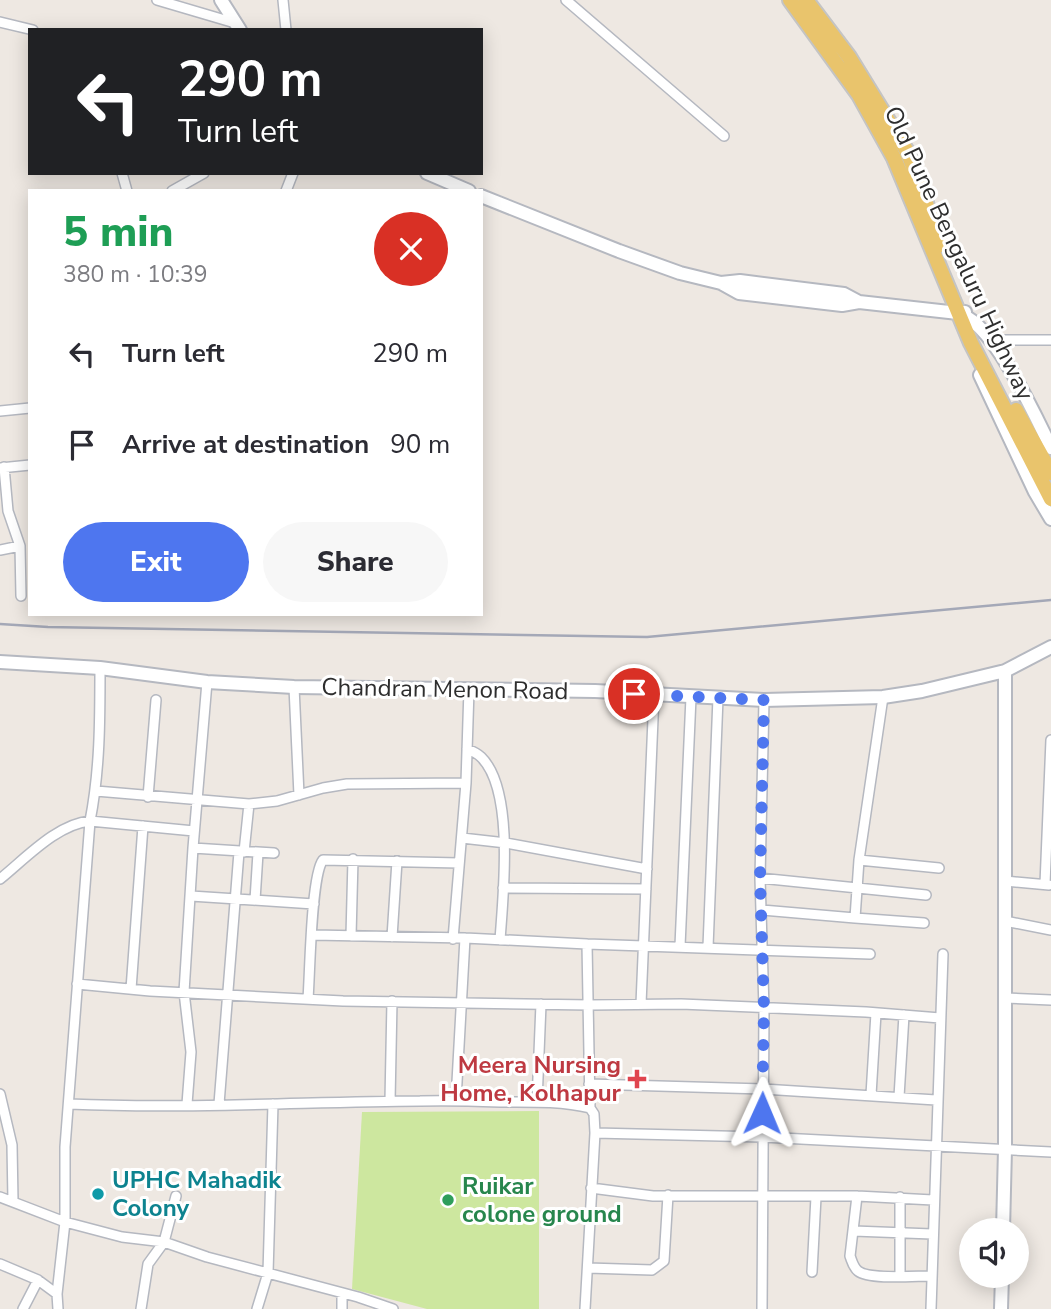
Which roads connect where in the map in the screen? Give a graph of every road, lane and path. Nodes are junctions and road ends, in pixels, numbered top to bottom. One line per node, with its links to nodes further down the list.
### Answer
1 (157, 0): 8 (street)
2 (221, 0): 8 (street)
3 (283, 0): 9 (street)
4 (566, 0): 11 (street)
5 (790, 0): 17 (main road, Old Pune Bengaluru Highway)
6 (806, 0): 17 (main road, Old Pune Bengaluru Highway)
7 (0, 22): 10 (street)
8 (238, 27)
9 (286, 28)
10 (28, 29)
11 (724, 136)
12 (200, 175): 14 (street)
13 (432, 175): 15 (street)
14 (176, 189)
15 (464, 189)
16 (483, 197): 17 (street)
17 (963, 316): 19 (main road, Old Pune Bengaluru Highway); 27 (street)
18 (1051, 340): 19 (street)
19 (979, 341): 22 (street); 25 (main road, Old Pune Bengaluru Highway); 26 (main road, Old Pune Bengaluru Highway)
20 (28, 408): 21 (street)
21 (0, 411)
22 (1051, 448)
23 (28, 465): 24 (street)
24 (2, 467): 28 (street)
25 (1051, 472)
26 (1051, 499)
27 (1051, 519)
28 (20, 546): 29 (street); 30 (street)
29 (0, 550)
30 (21, 596)
31 (1051, 647): 34 (street, Chandran Menon Road)
32 (0, 662): 33 (street, Chandran Menon Road)
33 (100, 668): 35 (street, Chandran Menon Road); 47 (street)
34 (1005, 671): 40 (street, Chandran Menon Road); 69 (street)
35 (207, 682): 36 (street, Chandran Menon Road); 50 (street)
36 (294, 687): 37 (street, Chandran Menon Road); 48 (street)
37 (469, 689): 38 (street, Chandran Menon Road); 45 (street)
38 (654, 695): 39 (street, Chandran Menon Road); 66 (street)
39 (691, 697): 41 (street, Chandran Menon Road); 92 (street)
40 (883, 697): 43 (street, Chandran Menon Road); 62 (street)
41 (718, 698): 43 (street, Chandran Menon Road); 93 (street)
42 (156, 700): 49 (street)
43 (764, 700): 67 (street)
44 (1051, 740): 70 (street)
45 (467, 749): 46 (street); 56 (street)
46 (466, 783): 48 (street); 55 (street)
47 (96, 791): 49 (street); 52 (street)
48 (299, 795): 51 (street)
49 (148, 797): 50 (street)
50 (196, 801): 51 (street); 54 (street)
51 (249, 804): 58 (street)
52 (90, 821): 53 (street); 68 (street); 97 (street)
53 (143, 826): 54 (street); 98 (street)
54 (194, 831): 57 (street)
55 (463, 838): 56 (street); 64 (street)
56 (506, 843): 66 (street); 72 (street)
57 (193, 848): 58 (street); 75 (street)
58 (241, 852): 59 (street); 76 (street)
59 (258, 853): 60 (street); 77 (street)
60 (274, 853)
61 (353, 859): 63 (street); 78 (street); 85 (street)
62 (859, 860): 65 (street); 71 (street)
63 (397, 861): 64 (street); 86 (street)
64 (459, 863): 88 (street)
65 (939, 868)
66 (647, 869): 73 (street)
67 (760, 878): 71 (street); 79 (street)
68 (0, 879)
69 (1005, 881): 70 (street); 81 (street)
70 (1048, 885)
71 (857, 887): 74 (street); 80 (street)
72 (503, 888): 73 (street); 89 (street)
73 (646, 889): 91 (street)
74 (926, 895)
75 (191, 896): 76 (street); 99 (street)
76 (235, 899): 77 (street); 100 (street)
77 (255, 900): 78 (street)
78 (314, 904): 84 (street)
79 (762, 910): 80 (street); 94 (street)
80 (855, 918): 82 (street)
81 (1005, 920): 83 (street); 101 (street)
82 (924, 923)
83 (1051, 930)
84 (313, 935): 85 (street); 102 (street)
85 (351, 936): 86 (street)
86 (392, 937): 88 (street)
87 (465, 938): 88 (street); 89 (street); 105 (street)
88 (453, 939)
89 (500, 940): 90 (street)
90 (587, 944): 91 (street); 108 (street)
91 (642, 946): 92 (street); 107 (street)
92 (680, 946): 93 (street)
93 (708, 947): 94 (street)
94 (763, 949): 95 (street); 109 (street)
95 (870, 954)
96 (943, 954): 112 (street)
97 (78, 984): 98 (street); 122 (street)
98 (131, 989): 99 (street)
99 (184, 992): 100 (street); 123 (street)
100 (229, 995): 102 (street); 124 (street)
101 (1005, 998): 103 (street); 130 (street)
102 (308, 999): 104 (street)
103 (1051, 1000)
104 (392, 1001): 105 (street); 120 (street)
105 (460, 1002): 106 (street); 118 (street)
106 (541, 1004): 108 (street); 121 (street)
107 (641, 1004): 108 (street); 109 (street)
108 (590, 1005): 113 (street)
109 (764, 1009): 110 (street); 114 (street)
110 (876, 1013): 111 (street); 116 (street)
111 (904, 1015): 112 (street); 117 (street)
112 (940, 1018): 119 (street)
113 (589, 1084): 114 (street); 126 (street)
114 (763, 1089): 116 (street); 128 (street)
115 (0, 1094): 141 (street)
116 (871, 1095): 117 (street)
117 (898, 1097): 119 (street)
118 (456, 1100): 120 (street); 121 (street)
119 (936, 1100): 129 (street)
120 (390, 1101): 125 (street)
121 (537, 1102): 126 (street)
122 (69, 1104): 123 (street); 143 (street)
123 (187, 1104): 124 (street)
124 (219, 1104): 125 (street)
125 (273, 1104): 151 (street)
126 (590, 1108): 127 (street)
127 (595, 1133): 128 (street); 132 (street)
128 (762, 1137): 129 (street); 134 (street)
129 (935, 1145): 130 (street); 140 (street)
130 (1005, 1149): 131 (street); 142 (street)
131 (1051, 1152)
132 (592, 1188): 133 (street); 149 (street)
133 (668, 1195): 134 (street); 149 (street)
134 (761, 1195): 138 (street); 165 (street)
135 (176, 1196): 147 (street)
136 (857, 1196): 138 (street); 139 (street); 144 (street)
137 (0, 1197): 141 (street)
138 (816, 1197): 150 (street)
139 (900, 1197): 140 (street); 145 (street)
140 (933, 1200): 146 (street)
141 (13, 1201): 143 (street)
142 (1003, 1218)
143 (65, 1222): 147 (street); 157 (street)
144 (854, 1231): 145 (street); 152 (street)
145 (901, 1233): 146 (street); 152 (street)
146 (932, 1234): 153 (street)
147 (164, 1242): 151 (street); 160 (street)
148 (0, 1264): 154 (street)
149 (588, 1268): 164 (street)
150 (812, 1272)
151 (268, 1273): 156 (street); 161 (street)
152 (900, 1276): 153 (street)
153 (931, 1276): 166 (street)
154 (38, 1280): 157 (street); 158 (street)
155 (1002, 1288): 167 (street)
156 (342, 1293): 162 (street); 163 (street)
157 (57, 1294): 159 (street)
158 (23, 1309)
159 (58, 1309)
160 (141, 1309)
161 (257, 1309)
162 (342, 1309)
163 (393, 1309)
164 (585, 1309)
165 (762, 1309)
166 (931, 1309)
167 (1001, 1309)

